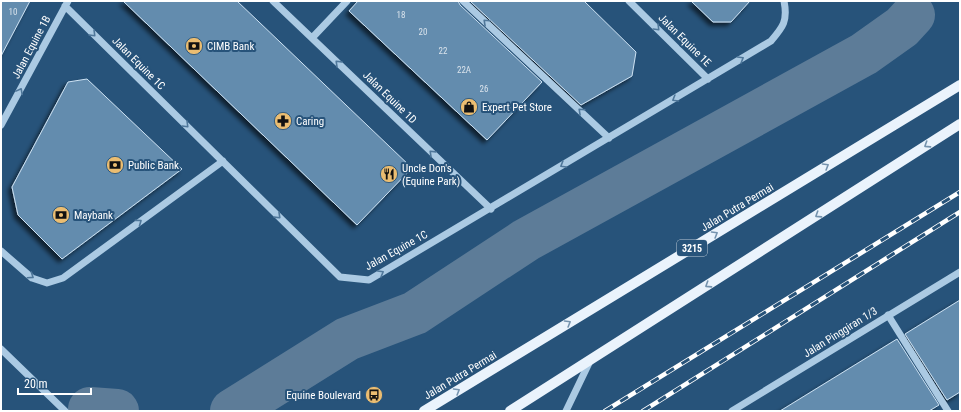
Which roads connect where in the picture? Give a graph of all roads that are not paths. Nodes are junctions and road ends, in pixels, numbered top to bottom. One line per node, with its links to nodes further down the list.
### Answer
1 (273, 1): 7 (street, Jalan Equine 1D)
2 (347, 1): 7 (street)
3 (463, 1): 12 (street, one-way to 3)
4 (629, 1): 8 (street, Jalan Equine 1E, one-way to 8)
5 (784, 1): 8 (street, Jalan Equine 1C, one-way to 5)
6 (67, 4): 11 (street, Jalan Equine 1B, one-way to 6); 13 (street, Jalan Equine 1C, one-way to 13)
7 (312, 38): 14 (street, Jalan Equine 1D, one-way to 7)
8 (708, 79): 12 (street, Jalan Equine 1C, one-way to 12)
9 (960, 85): 21 (main road, Jalan Putra Permai / 3215, one-way to 9)
10 (960, 124): 19 (main road, one-way to 19)
11 (1, 125)
12 (609, 138): 14 (street, Jalan Equine 1C, one-way to 14)
13 (222, 161): 14 (street, Jalan Equine 1C, one-way to 14); 15 (street, one-way to 13)
14 (491, 209)
15 (1, 251)
16 (960, 272): 17 (street, Jalan Pinggiran 1/3)
17 (888, 315): 24 (street, Jalan Pinggiran 1/3); 25 (street)
18 (1, 349): 20 (street)
19 (590, 360): 22 (main road); 23 (street)
20 (65, 411)
21 (424, 411)
22 (510, 411)
23 (566, 411)
24 (732, 411)
25 (948, 411)

